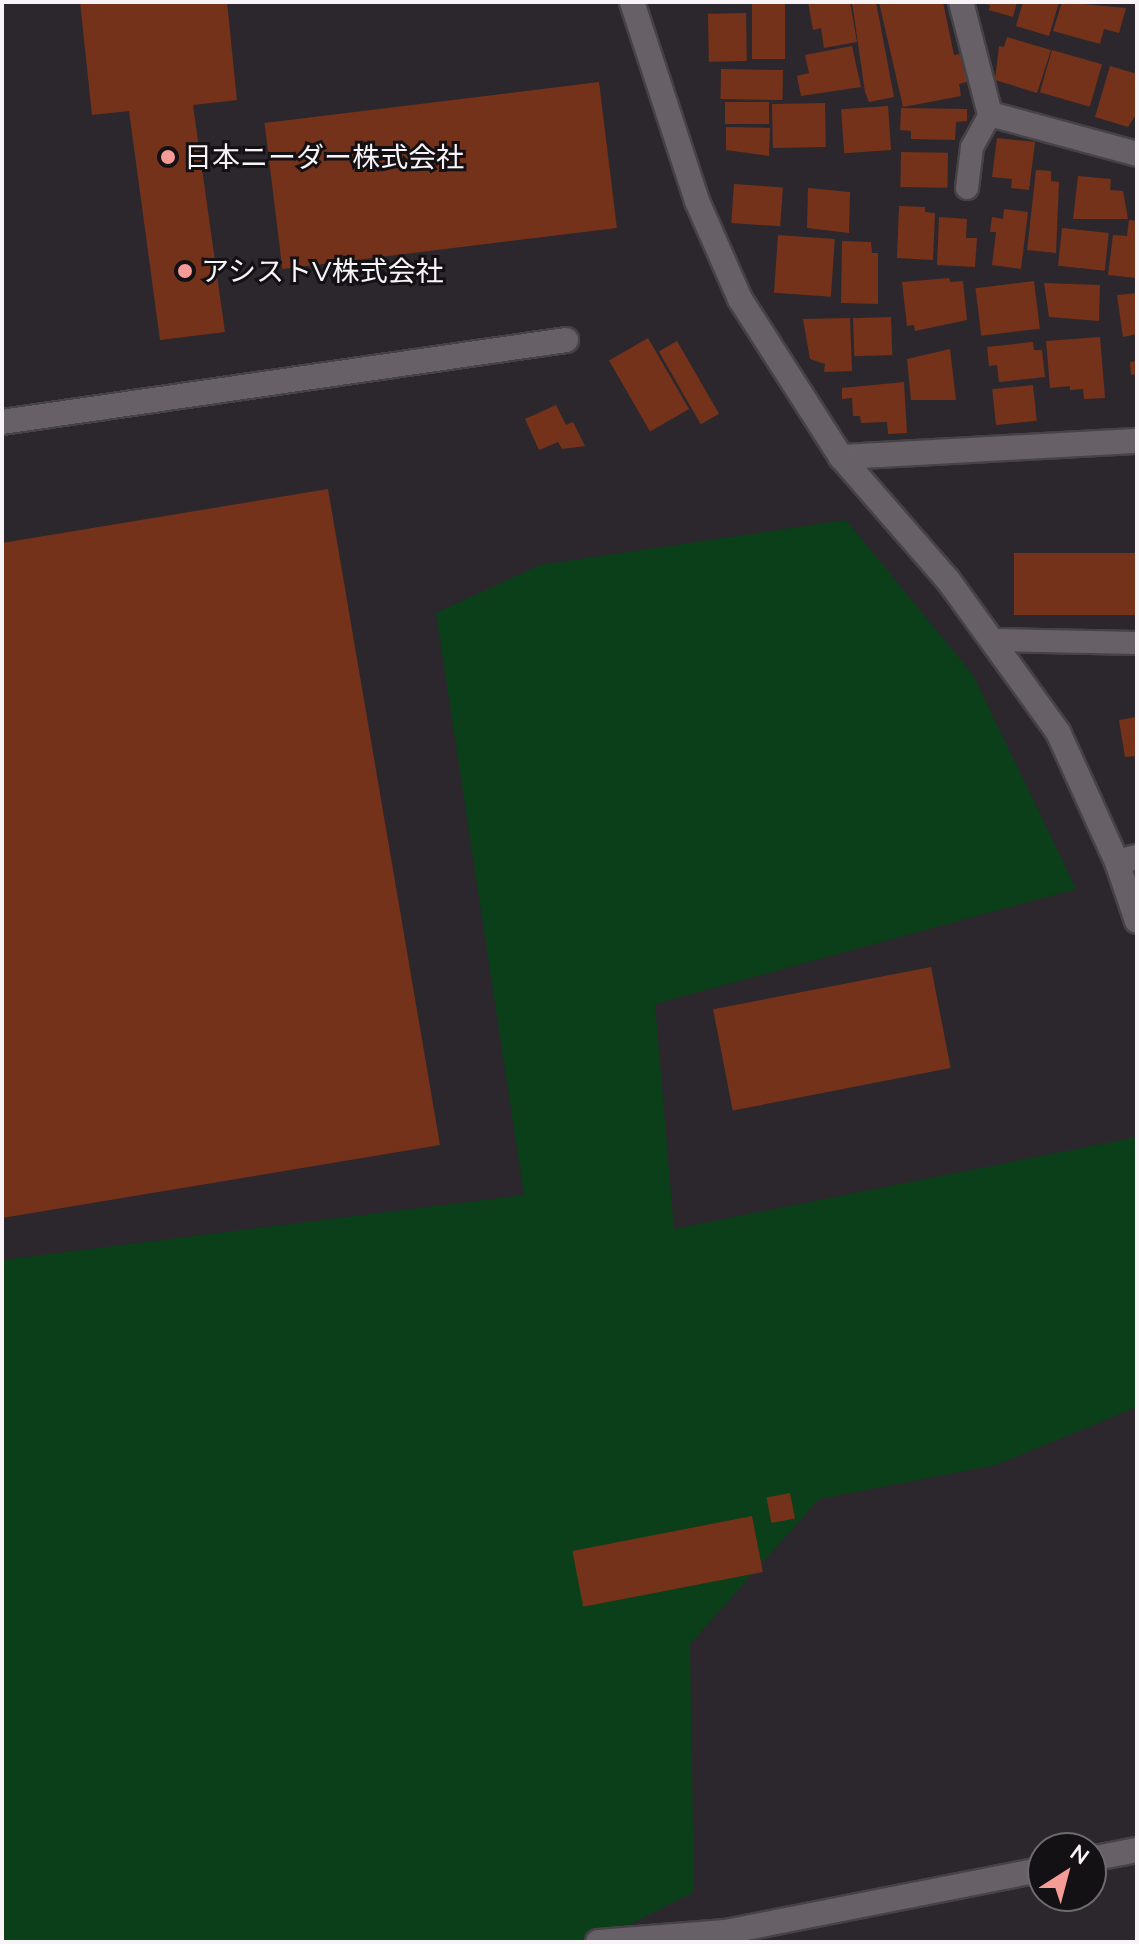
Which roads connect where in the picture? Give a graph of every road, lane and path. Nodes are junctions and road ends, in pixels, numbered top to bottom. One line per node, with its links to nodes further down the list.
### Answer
1 (632, 2): 9 (street)
2 (961, 2): 3 (street)
3 (990, 114): 4 (street); 5 (lane)
4 (1137, 154)
5 (967, 188)
6 (566, 340): 7 (street)
7 (2, 422)
8 (1137, 441): 9 (street)
9 (841, 457): 10 (street)
10 (995, 640): 11 (lane); 12 (street)
11 (1137, 643)
12 (1127, 860): 13 (street)
13 (1137, 921)
14 (1137, 1850): 15 (street)
15 (1107, 1856)
16 (1027, 1872): 17 (street)
17 (598, 1942)

